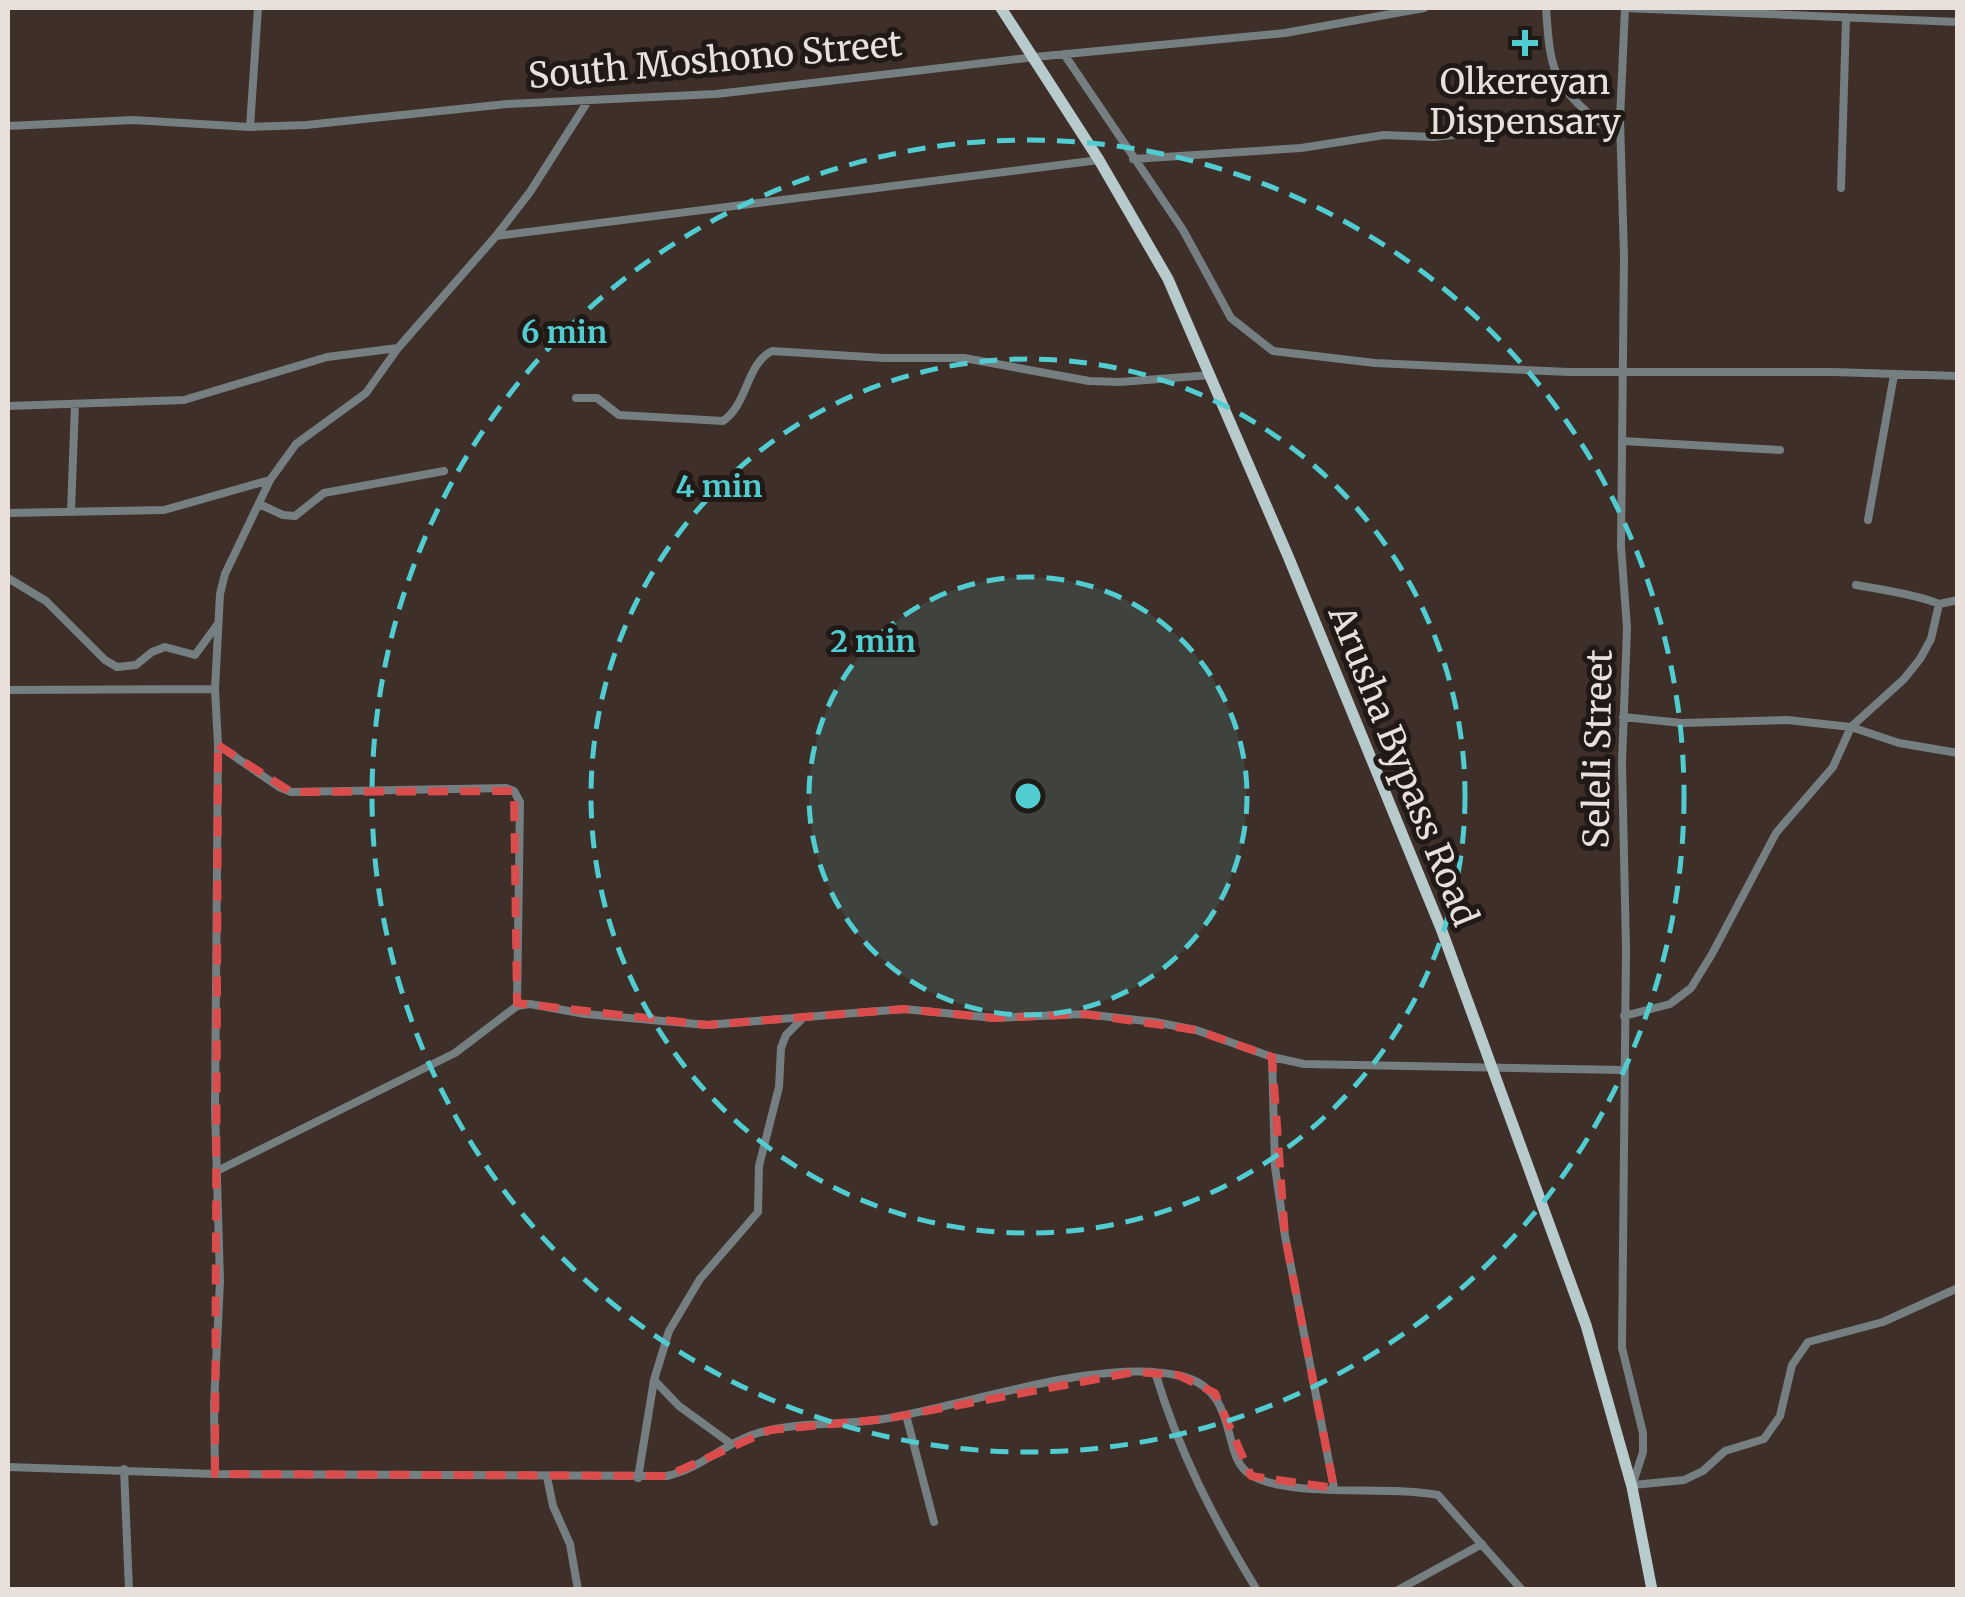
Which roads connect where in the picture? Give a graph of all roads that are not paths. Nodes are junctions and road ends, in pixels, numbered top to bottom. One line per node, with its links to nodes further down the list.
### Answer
1 (258, 8): 15 (street)
2 (1000, 8): 10 (main road, Arusha Bypass Road)
3 (1424, 8): 9 (street, South Moshono Street)
4 (1546, 8): 13 (street)
5 (1625, 8): 6 (street); 12 (street, Seleli Street)
6 (1820, 12): 7 (street)
7 (1846, 19): 8 (street); 18 (street)
8 (1958, 22)
9 (1064, 54): 10 (street, South Moshono Street); 17 (street)
10 (1034, 56): 11 (street, South Moshono Street); 16 (main road, Arusha Bypass Road)
11 (588, 101): 15 (street, South Moshono Street); 19 (street)
12 (1620, 118): 13 (street); 21 (street, Seleli Street)
13 (1596, 119): 17 (street)
14 (8, 126): 15 (street, South Moshono Street)
15 (250, 127)
16 (1099, 160): 19 (street); 22 (main road, Arusha Bypass Road)
17 (1133, 160): 21 (street)
18 (1841, 188)
19 (496, 236): 20 (street)
20 (398, 348): 26 (street); 31 (street)
21 (1623, 371): 23 (street); 28 (street, Seleli Street)
22 (1211, 374): 25 (street); 51 (main road, Arusha Bypass Road)
23 (1894, 375): 24 (street); 35 (street)
24 (1958, 376)
25 (576, 398)
26 (75, 404): 27 (street); 33 (street)
27 (8, 406)
28 (1622, 441): 29 (street); 43 (street, Seleli Street)
29 (1780, 450)
30 (444, 471): 32 (street)
31 (270, 480): 32 (street); 33 (street)
32 (258, 504): 40 (street)
33 (71, 512): 34 (street)
34 (8, 513)
35 (1868, 520)
36 (8, 578): 40 (street)
37 (1856, 585): 39 (street)
38 (1958, 600): 39 (street)
39 (1939, 604): 44 (street)
40 (218, 623): 41 (street)
41 (215, 689): 42 (street); 45 (street)
42 (8, 690)
43 (1622, 717): 44 (street); 48 (street, Seleli Street)
44 (1852, 728): 46 (street); 48 (street)
45 (218, 744): 47 (street); 53 (street)
46 (1958, 752)
47 (517, 1006): 49 (street); 53 (street)
48 (1624, 1016): 52 (street, Seleli Street)
49 (803, 1018): 50 (street); 56 (street)
50 (1272, 1057): 51 (street); 65 (street)
51 (1492, 1065): 52 (street); 64 (main road, Arusha Bypass Road)
52 (1623, 1070): 64 (street, Seleli Street)
53 (219, 1170): 61 (street)
54 (1958, 1288): 64 (street)
55 (1155, 1372): 57 (street); 65 (street); 70 (street)
56 (654, 1380): 58 (street); 63 (street)
57 (906, 1415): 58 (street); 66 (street)
58 (730, 1444): 63 (street)
59 (8, 1467): 60 (street)
60 (124, 1469): 61 (street); 68 (street)
61 (215, 1474): 62 (street)
62 (547, 1476): 63 (street); 69 (street)
63 (638, 1478)
64 (1632, 1486): 73 (main road, Arusha Bypass Road)
65 (1334, 1488): 67 (street)
66 (934, 1522)
67 (1482, 1544): 71 (street); 72 (street)
68 (130, 1590)
69 (578, 1590)
70 (1256, 1590)
71 (1398, 1590)
72 (1522, 1590)
73 (1652, 1590)

